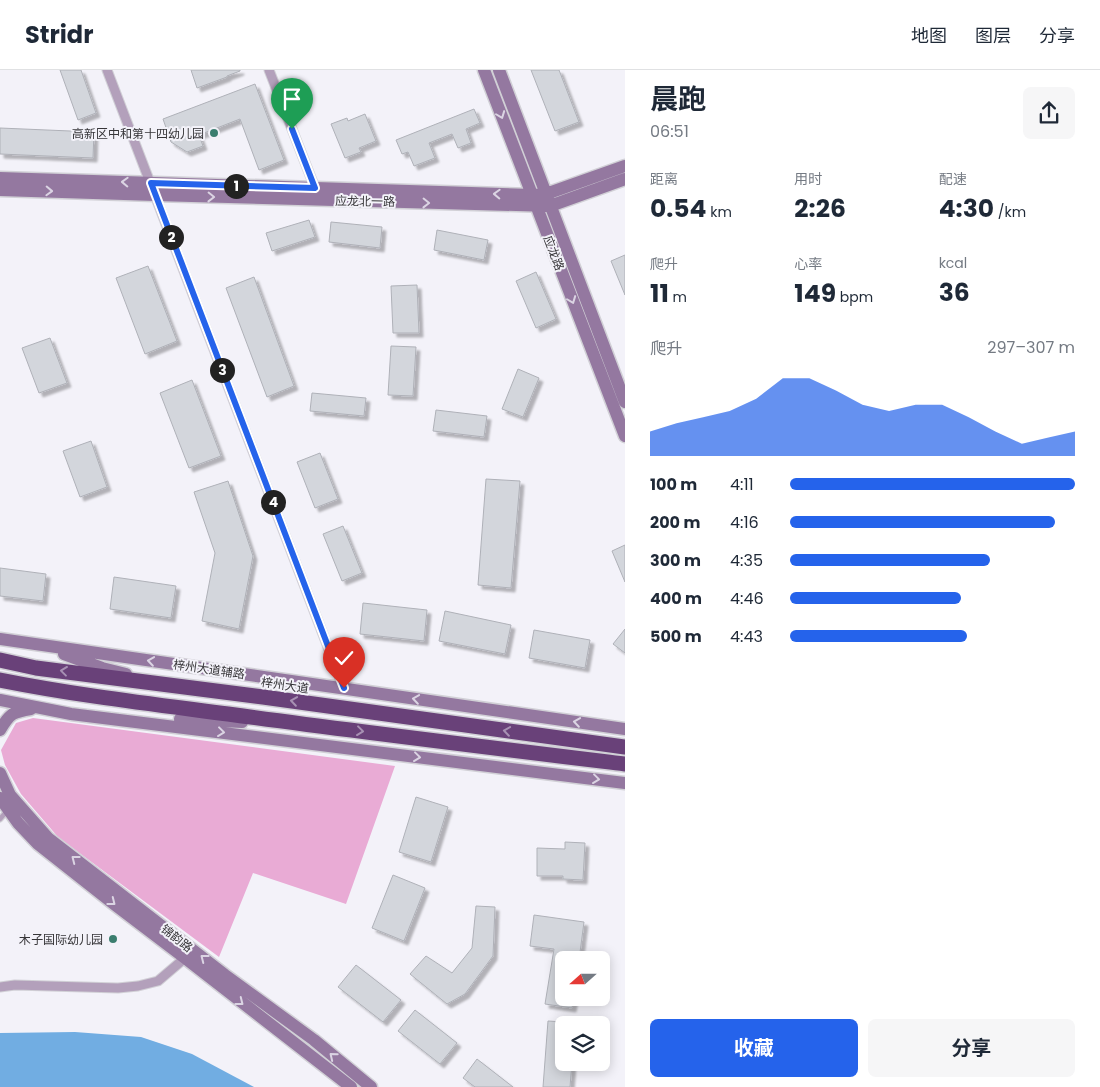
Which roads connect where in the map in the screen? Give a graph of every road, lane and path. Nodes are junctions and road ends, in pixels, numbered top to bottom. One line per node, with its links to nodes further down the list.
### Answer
1 (107, 70): 9 (street)
2 (268, 70): 8 (street)
3 (484, 70): 11 (street, 应龙路, one-way to 11)
4 (499, 70): 12 (street, 应龙路)
5 (625, 166): 12 (street)
6 (0, 178): 9 (street, 应龙北一路, one-way to 6)
7 (625, 178): 12 (street)
8 (315, 188): 9 (street, 应龙北一路); 11 (street, 应龙北一路, one-way to 8)
9 (153, 189): 10 (street, 应龙北一路, one-way to 9); 11 (street, 应龙北一路, one-way to 11); 20 (street)
10 (0, 190)
11 (534, 200): 12 (street, 应龙北一路); 14 (street, 应龙路, one-way to 14)
12 (548, 200): 13 (street, 应龙路)
13 (625, 402)
14 (625, 436)
15 (0, 639): 16 (street, 梓州大道辅路)
16 (41, 645): 19 (street); 20 (street, 梓州大道辅路, one-way to 16)
17 (0, 660): 19 (highway, 梓州大道, one-way to 17)
18 (0, 680): 24 (highway)
19 (169, 685): 27 (highway, 梓州大道, one-way to 19)
20 (344, 688): 25 (street, 梓州大道辅路, one-way to 20)
21 (0, 700): 22 (street)
22 (40, 708): 23 (street); 26 (street)
23 (85, 715): 24 (street); 30 (street, one-way to 30)
24 (319, 726): 28 (highway, one-way to 28)
25 (625, 728)
26 (0, 730)
27 (625, 747)
28 (625, 764)
29 (0, 773): 36 (street, 锦韵路, one-way to 29)
30 (625, 783)
31 (0, 798): 32 (street, 锦韵路)
32 (4, 815): 33 (street, 锦韵路, one-way to 33)
33 (185, 958): 34 (street); 35 (street, 锦韵路, one-way to 35)
34 (0, 987)
35 (351, 1087)
36 (371, 1087)

